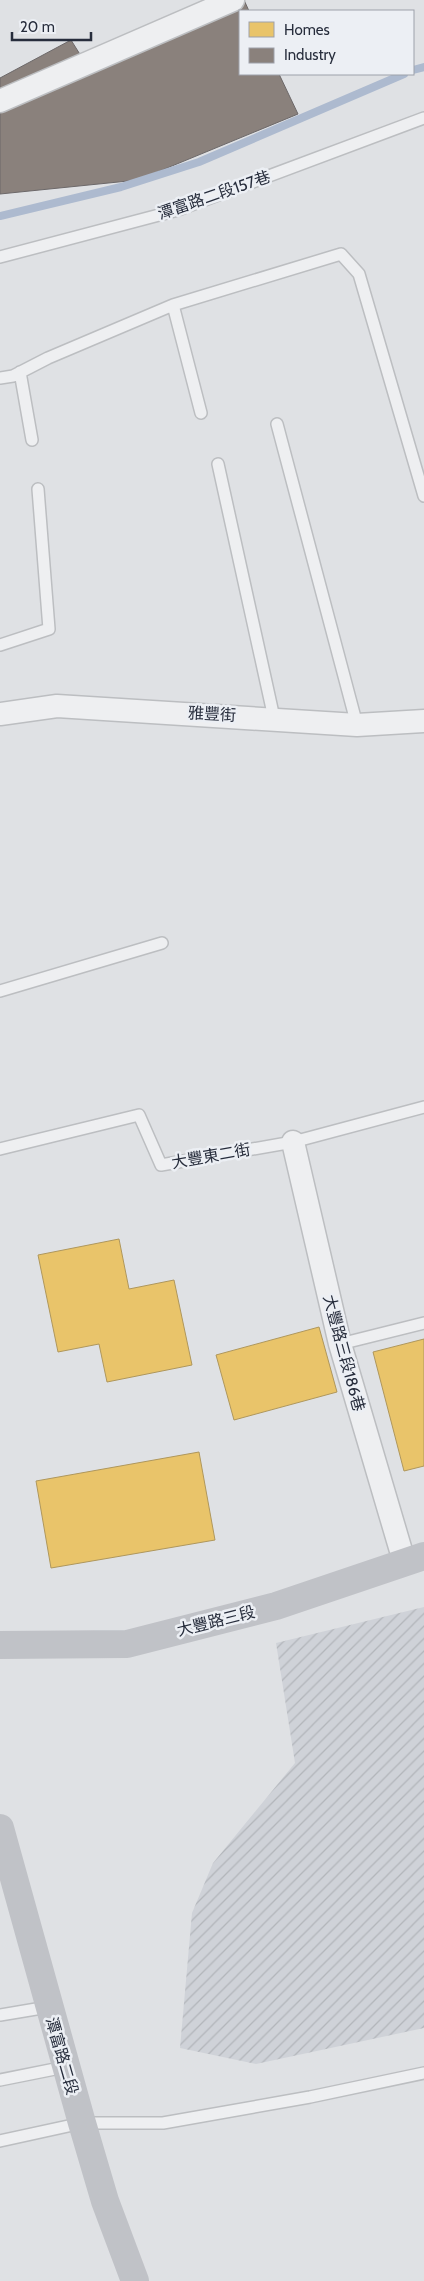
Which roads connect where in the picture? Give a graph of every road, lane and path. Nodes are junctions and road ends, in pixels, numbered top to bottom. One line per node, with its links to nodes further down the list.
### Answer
1 (233, 0): 2 (street)
2 (0, 100)
3 (424, 118): 4 (lane, 潭富路二段157巷)
4 (0, 258)
5 (173, 305): 6 (lane); 8 (lane); 13 (lane)
6 (20, 372): 7 (lane); 10 (lane)
7 (0, 378)
8 (201, 413)
9 (276, 424): 18 (lane)
10 (32, 440)
11 (218, 464): 16 (lane)
12 (38, 489): 14 (lane)
13 (424, 496)
14 (0, 645)
15 (0, 714): 16 (street, 雅豐街)
16 (274, 718): 18 (street, 雅豐街)
17 (424, 721): 18 (street, 雅豐街)
18 (357, 725)
19 (162, 943): 20 (lane)
20 (0, 991)
21 (424, 1107): 22 (lane, 大豐東二街)
22 (293, 1142): 23 (lane, 大豐東二街); 25 (street, 大豐路三段186巷)
23 (0, 1149)
24 (424, 1323): 25 (lane)
25 (340, 1344): 26 (street, 大豐路三段186巷)
26 (414, 1559): 27 (street, 大豐路三段)
27 (0, 1645)
28 (0, 1828): 29 (street, 潭富路二段)
29 (48, 2007): 30 (lane); 31 (street, 潭富路二段)
30 (0, 2015)
31 (65, 2067): 33 (lane); 34 (street, 潭富路二段)
32 (424, 2073): 34 (lane)
33 (0, 2080)
34 (82, 2123): 35 (lane); 36 (street, 潭富路二段)
35 (0, 2141)
36 (135, 2281)

